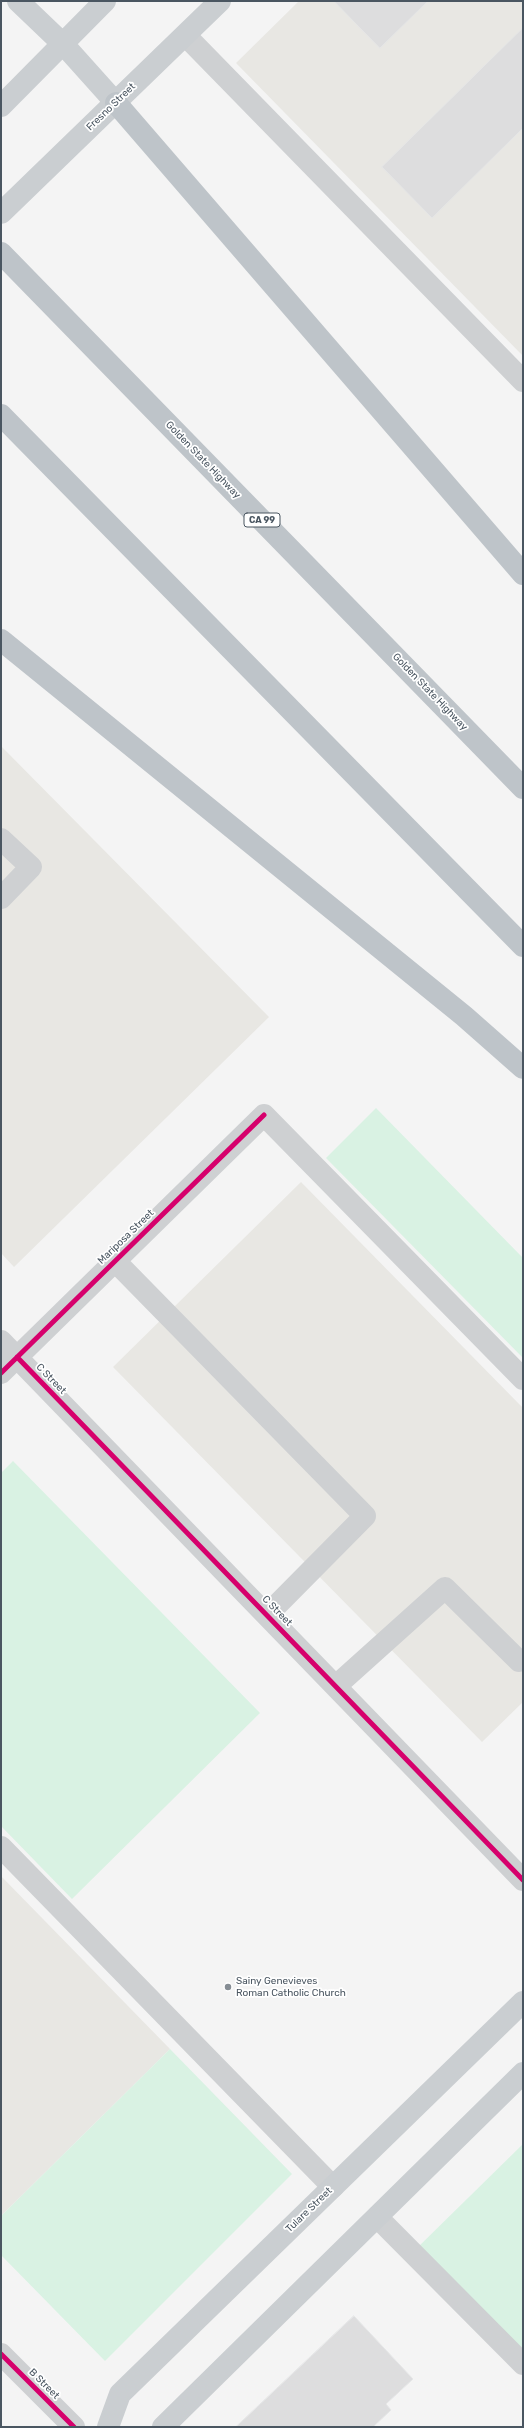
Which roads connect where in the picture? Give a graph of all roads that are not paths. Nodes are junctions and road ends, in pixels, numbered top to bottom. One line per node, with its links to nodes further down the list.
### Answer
1 (18, 1): 5 (main road)
2 (105, 1): 5 (main road)
3 (220, 1): 4 (main road, Fresno Street)
4 (186, 36): 6 (main road, Fresno Street); 10 (street)
5 (64, 45): 6 (main road); 7 (main road)
6 (116, 103): 8 (main road, Fresno Street); 12 (highway)
7 (1, 106)
8 (1, 213)
9 (1, 253): 14 (highway, Golden State Highway / CA 99)
10 (523, 381)
11 (1, 415): 17 (highway)
12 (523, 574)
13 (1, 640): 18 (highway)
14 (523, 788)
15 (1, 839): 16 (street)
16 (1, 898)
17 (523, 946)
18 (523, 1068)
19 (115, 1261): 21 (street, Mariposa Street); 23 (street, Mariposa Street); 24 (street)
20 (1, 1341): 21 (street, C Street)
21 (17, 1357): 22 (street, Mariposa Street); 24 (street, C Street)
22 (1, 1373)
23 (523, 1379)
24 (268, 1614): 26 (street, C Street)
25 (519, 1660): 26 (street)
26 (337, 1685): 28 (street, C Street)
27 (1, 1847): 31 (street)
28 (523, 1880)
29 (523, 2002): 31 (main road, Tulare Street)
30 (523, 2073): 32 (main road)
31 (333, 2187): 36 (main road, Tulare Street)
32 (377, 2217): 34 (street); 37 (main road)
33 (1, 2354): 35 (street, B Street)
34 (523, 2364)
35 (74, 2427)
36 (108, 2427)
37 (163, 2427)

